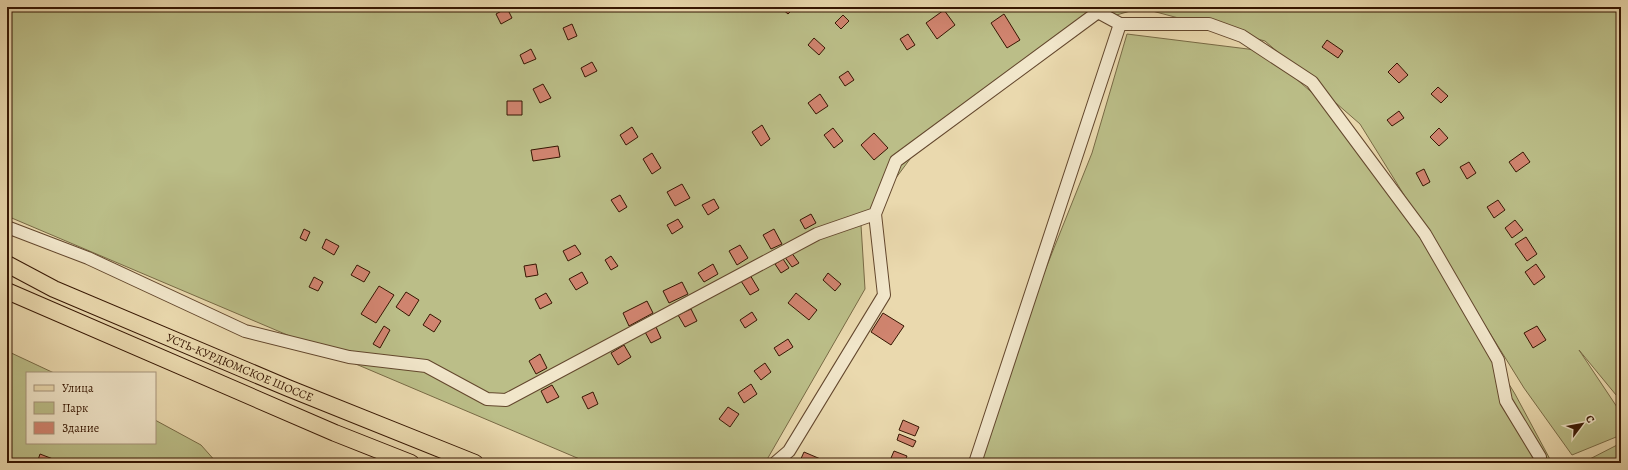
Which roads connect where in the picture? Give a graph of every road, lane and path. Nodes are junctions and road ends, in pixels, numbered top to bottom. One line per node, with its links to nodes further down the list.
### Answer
1 (1098, 10): 2 (street); 3 (street)
2 (1120, 24): 10 (street); 11 (street)
3 (875, 214): 4 (street); 9 (street)
4 (7, 227)
5 (7, 264): 8 (main road, УСТЬ-КУРДЮМСКОЕ ШОССЕ)
6 (7, 291): 7 (main road, УСТЬ-КУРДЮМСКОЕ ШОССЕ)
7 (411, 463)
8 (475, 463)
9 (775, 463)
10 (975, 463)
11 (1540, 463)

